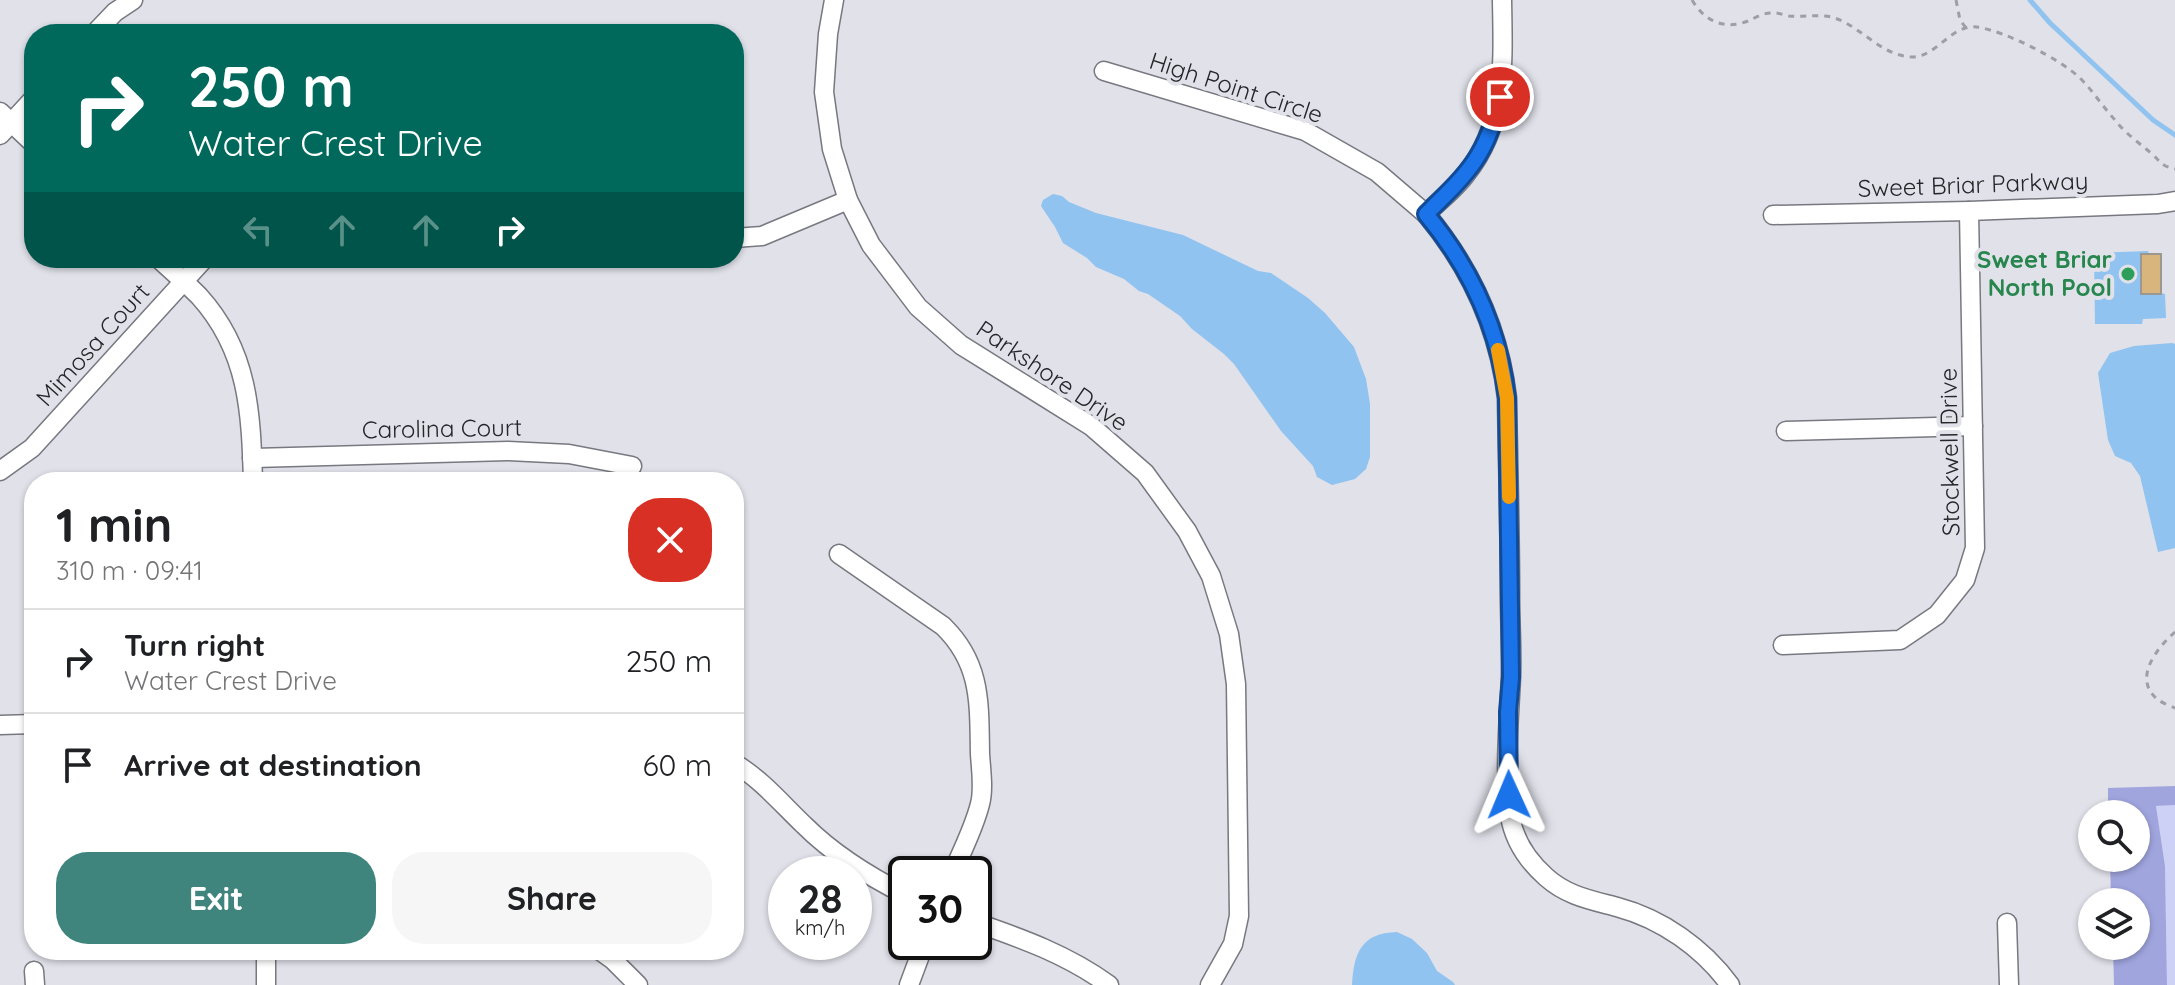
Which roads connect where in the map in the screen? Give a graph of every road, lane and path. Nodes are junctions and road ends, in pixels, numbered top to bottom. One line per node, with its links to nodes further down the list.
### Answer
1 (133, 0): 6 (street)
2 (834, 0): 13 (street, Parkshore Drive)
3 (1502, 0): 16 (street)
4 (1692, 0): 7 (path)
5 (1956, 0): 7 (path)
6 (104, 24)
7 (1966, 28): 12 (path)
8 (1104, 71): 16 (street, High Point Circle)
9 (24, 106): 10 (street)
10 (4, 123): 11 (street)
11 (24, 137)
12 (2175, 169)
13 (848, 200): 18 (street); 46 (street, Parkshore Drive)
14 (2175, 201): 15 (street, Sweet Briar Parkway)
15 (1969, 211): 17 (street, Sweet Briar Parkway); 22 (street, Stockwell Drive)
16 (1426, 214): 47 (street, High Point Circle)
17 (1773, 215)
18 (744, 237)
19 (169, 268): 21 (street)
20 (195, 268): 21 (street, Mimosa Court)
21 (183, 281): 24 (street); 26 (street, Mimosa Court)
22 (1973, 426): 23 (street); 30 (street, Stockwell Drive)
23 (1786, 431)
24 (252, 458): 25 (street, Carolina Court); 27 (street)
25 (632, 466)
26 (0, 471)
27 (253, 472)
28 (839, 554): 35 (street)
29 (2175, 632): 31 (path)
30 (1783, 645)
31 (2175, 708)
32 (24, 724): 33 (street)
33 (0, 725)
34 (744, 770): 36 (street)
35 (960, 856)
36 (888, 885)
37 (2007, 923): 48 (street)
38 (992, 928): 45 (street)
39 (266, 960): 42 (street)
40 (613, 960): 43 (street)
41 (918, 960): 44 (street)
42 (266, 985)
43 (638, 985)
44 (909, 985)
45 (1109, 985)
46 (1210, 985)
47 (1730, 985)
48 (2009, 985)

